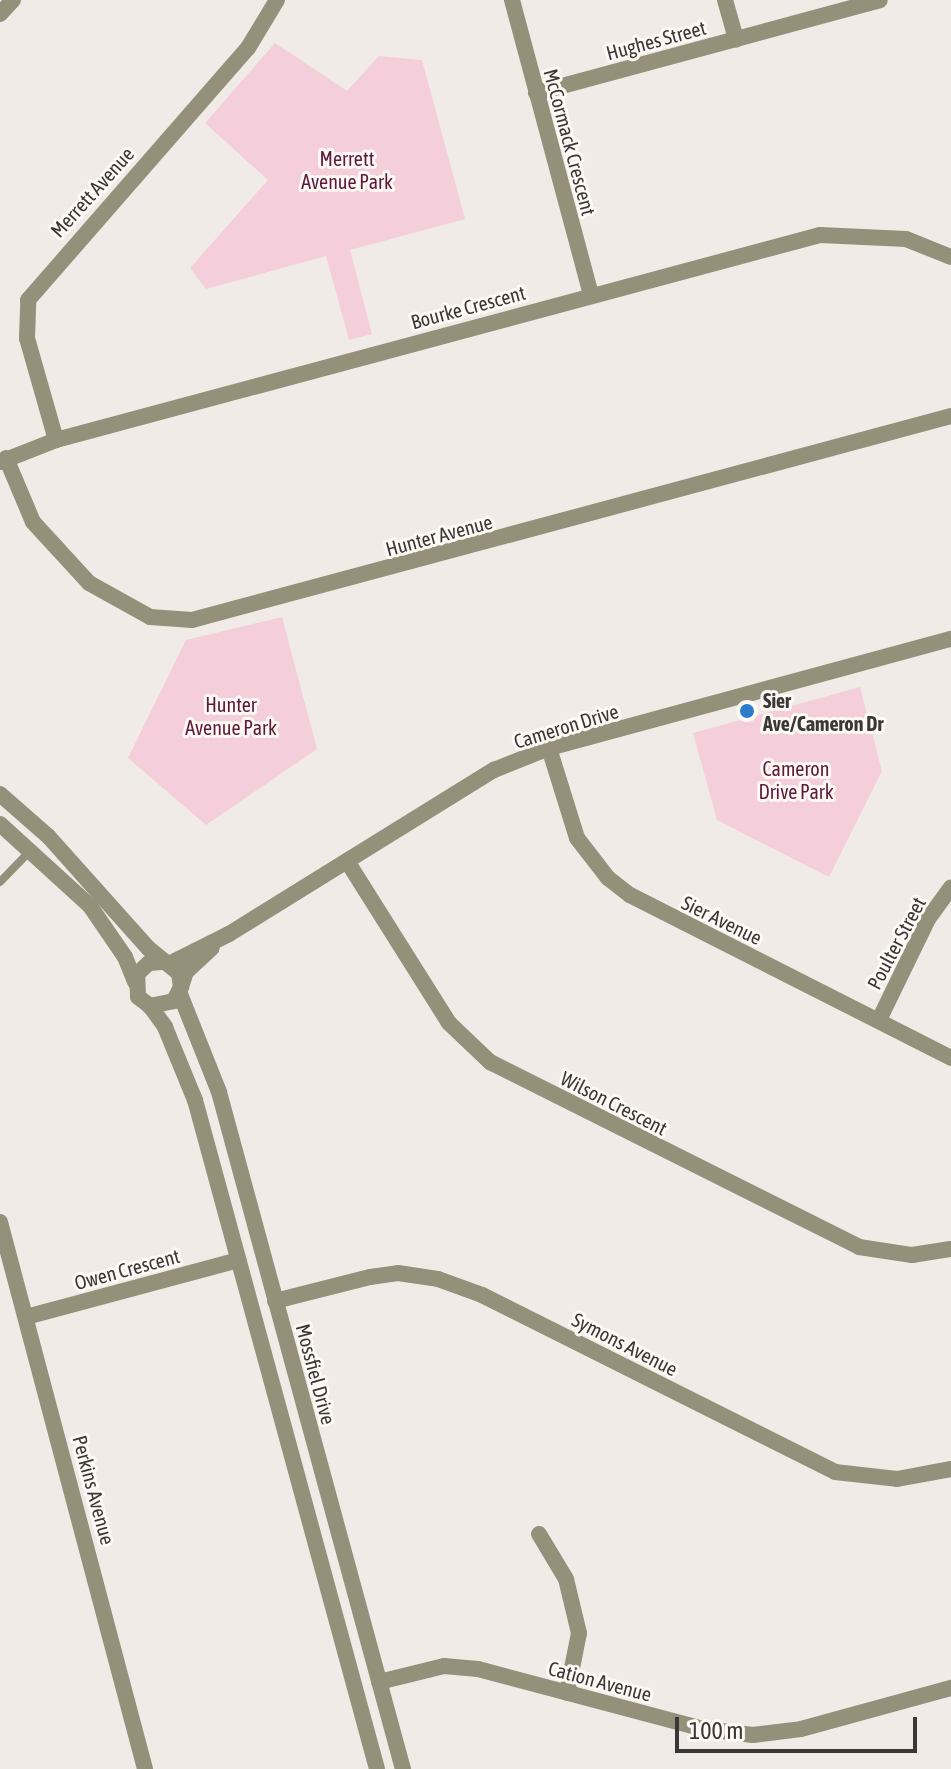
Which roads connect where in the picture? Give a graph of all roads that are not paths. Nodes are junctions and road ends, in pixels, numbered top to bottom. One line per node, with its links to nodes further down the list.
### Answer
1 (13, 0): 6 (street)
2 (277, 0): 12 (street, Merrett Avenue)
3 (512, 0): 8 (street, McCormack Crescent)
4 (725, 0): 7 (street)
5 (880, 0): 7 (street, Hughes Street)
6 (0, 14)
7 (736, 39): 8 (street, Hughes Street)
8 (536, 93): 10 (street, McCormack Crescent)
9 (950, 256): 10 (street, Bourke Crescent)
10 (591, 294): 12 (street, Bourke Crescent)
11 (951, 416): 13 (street, Hunter Avenue)
12 (56, 440): 13 (street, Bourke Crescent)
13 (3, 460)
14 (951, 639): 15 (street, Cameron Drive)
15 (549, 748): 19 (street, Cameron Drive); 27 (street, Sier Avenue)
16 (0, 794): 23 (street)
17 (0, 824): 18 (street)
18 (30, 851): 20 (lane); 24 (street)
19 (347, 861): 22 (street, Cameron Drive); 30 (street, Wilson Crescent)
20 (0, 882)
21 (951, 887): 27 (street, Poulter Street)
22 (229, 934): 23 (street, Cameron Drive); 25 (street, Cameron Drive)
23 (167, 963): 24 (street); 25 (street)
24 (135, 982): 26 (street)
25 (180, 990): 26 (street); 31 (street, Mossfiel Drive)
26 (150, 1006): 32 (street)
27 (879, 1020): 28 (street, Sier Avenue)
28 (951, 1058)
29 (0, 1222): 35 (street, Perkins Avenue)
30 (951, 1249)
31 (262, 1255): 32 (street, Owen Crescent); 33 (street, Mossfiel Drive)
32 (238, 1260): 34 (street); 35 (street, Owen Crescent)
33 (275, 1301): 34 (street, Symons Avenue); 36 (street, Symons Avenue); 38 (street, Mossfiel Drive)
34 (251, 1307): 40 (street)
35 (26, 1317): 42 (street, Perkins Avenue)
36 (951, 1469)
37 (539, 1534): 41 (street)
38 (379, 1682): 40 (street, Cation Avenue); 41 (street, Cation Avenue); 44 (street, Mossfiel Drive)
39 (951, 1688): 41 (street, Cation Avenue)
40 (355, 1689): 43 (street)
41 (567, 1693)
42 (145, 1769)
43 (377, 1769)
44 (403, 1769)

